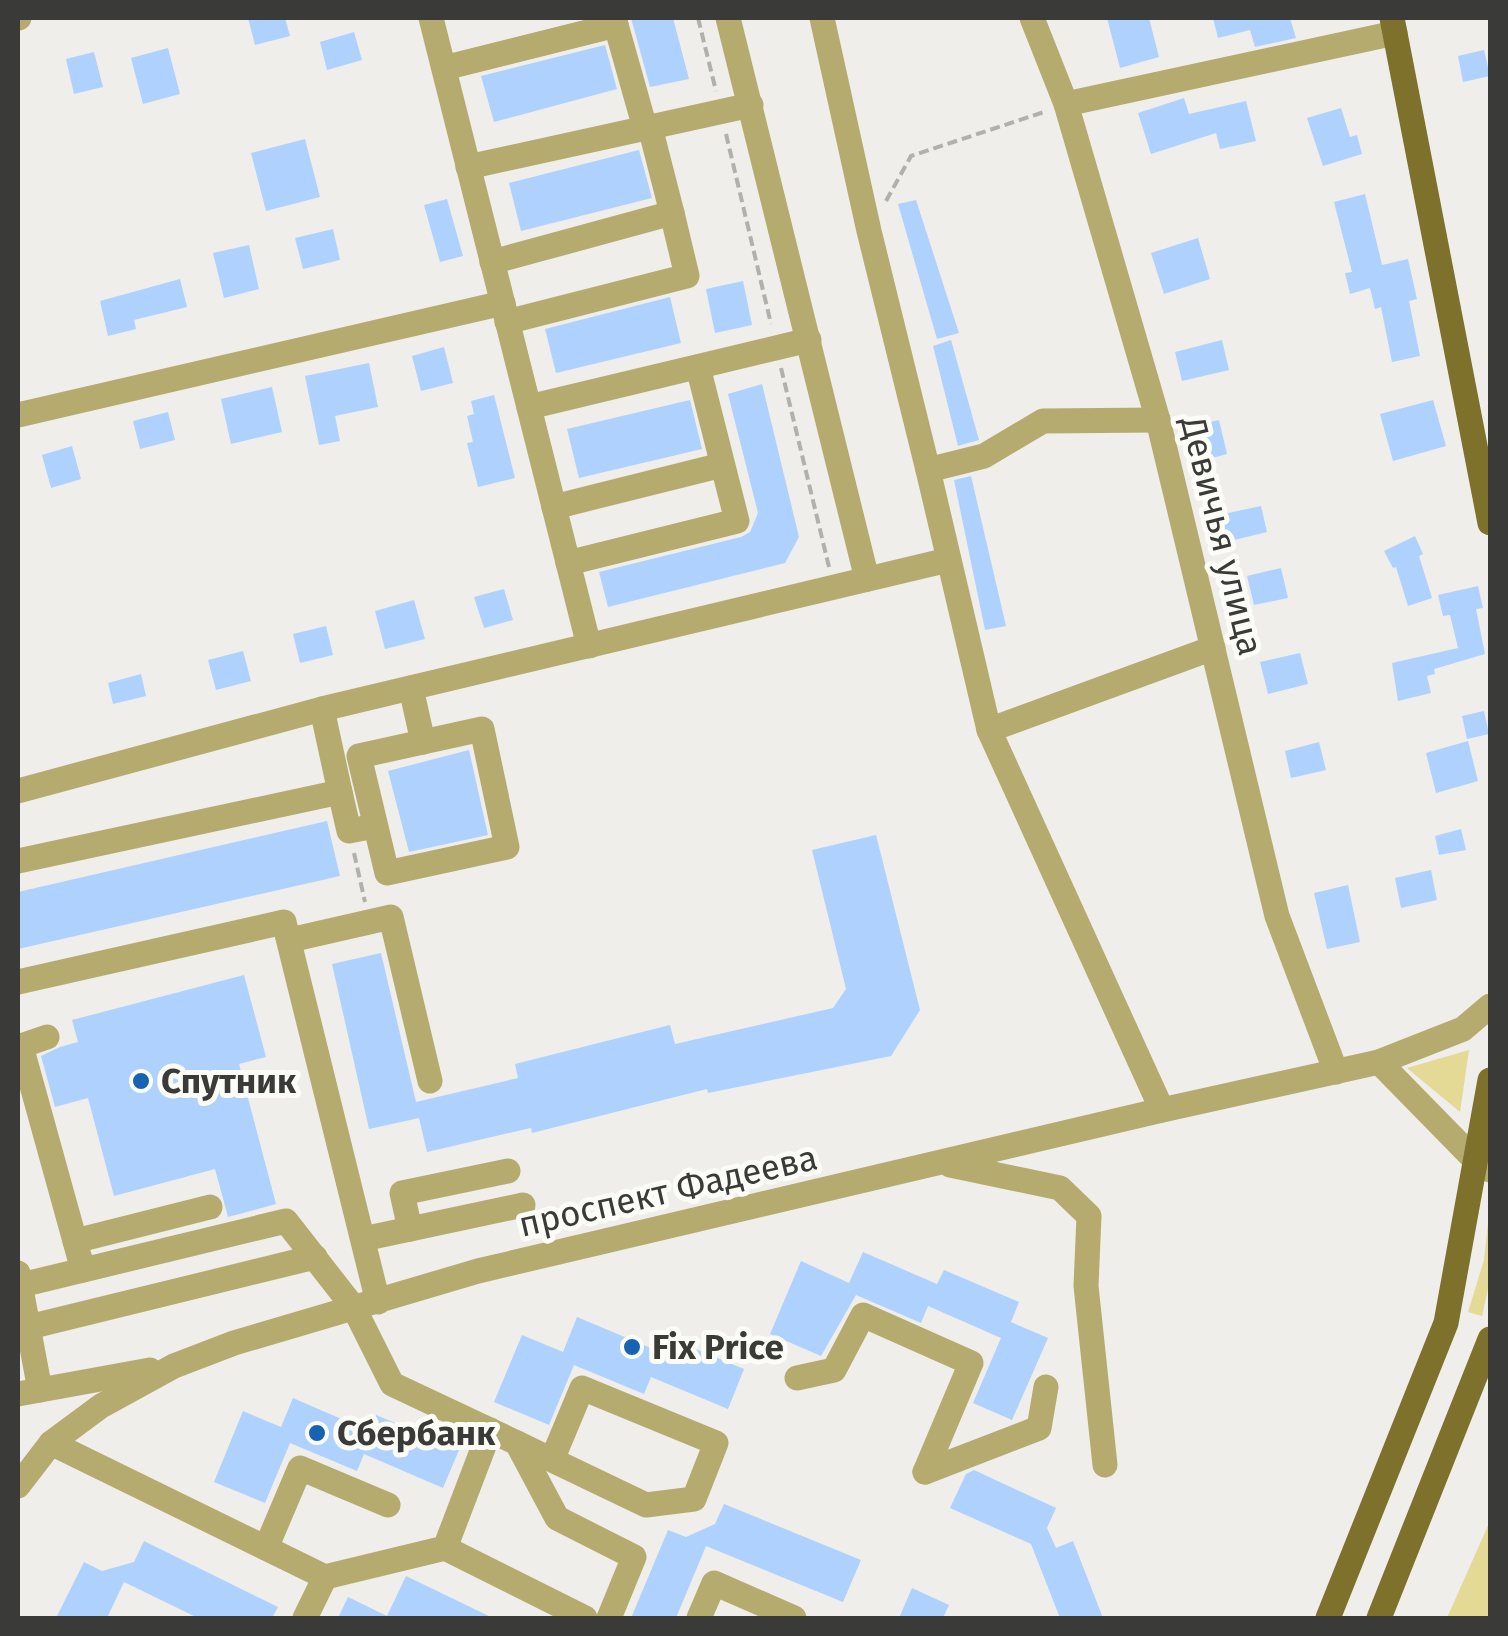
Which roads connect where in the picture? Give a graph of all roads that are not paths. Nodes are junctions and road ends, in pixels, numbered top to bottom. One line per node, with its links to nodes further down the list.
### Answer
1 (431, 18): 7 (street)
2 (728, 18): 9 (street)
3 (822, 18): 21 (street)
4 (1032, 18): 8 (street, Девичья улица)
5 (615, 21): 7 (street); 10 (street)
6 (1393, 26): 8 (street); 23 (main road)
7 (444, 68): 11 (street)
8 (1066, 104): 19 (street, Девичья улица)
9 (751, 105): 10 (street); 15 (street)
10 (648, 127): 11 (street); 12 (street)
11 (468, 167): 13 (street)
12 (672, 212): 13 (street); 14 (street)
13 (492, 262): 14 (street)
14 (505, 312): 17 (street); 18 (street)
15 (808, 340): 16 (street); 26 (street)
16 (698, 367): 17 (street); 20 (street)
17 (529, 408): 22 (street)
18 (18, 415)
19 (1158, 420): 21 (street); 28 (street, Девичья улица)
20 (722, 465): 22 (street); 25 (street)
21 (928, 470): 24 (street)
22 (554, 508): 25 (street)
23 (1490, 523)
24 (948, 560): 26 (street); 31 (street)
25 (568, 563): 27 (street)
26 (866, 579): 27 (street)
27 (589, 646): 29 (street)
28 (1213, 648): 31 (street); 43 (street, Девичья улица)
29 (410, 688): 30 (street); 32 (street)
30 (322, 709): 33 (street); 34 (street)
31 (989, 730): 46 (street)
32 (423, 742): 35 (street); 35 (street)
33 (18, 791)
34 (340, 792): 35 (street); 36 (street)
35 (375, 826)
36 (18, 862)
37 (290, 940): 38 (street); 45 (street); 53 (street)
38 (18, 982)
39 (1490, 1006): 42 (street, проспект Фадеева)
40 (47, 1037): 41 (street)
41 (19, 1047): 54 (street)
42 (1379, 1062): 43 (street, проспект Фадеева); 48 (street)
43 (1336, 1072): 46 (street, проспект Фадеева)
44 (1490, 1080): 48 (main road)
45 (430, 1081)
46 (1162, 1110): 47 (street, проспект Фадеева)
47 (940, 1164): 58 (street, проспект Фадеева); 71 (street)
48 (1483, 1165): 82 (main road)
49 (508, 1171): 52 (street)
50 (523, 1205): 52 (street)
51 (210, 1207): 54 (street)
52 (410, 1229): 53 (street)
53 (363, 1239): 58 (street)
54 (75, 1241): 56 (street)
55 (314, 1257): 56 (street); 58 (street); 59 (street)
56 (83, 1270): 57 (street)
57 (19, 1279): 59 (street)
58 (366, 1305): 61 (street, проспект Фадеева); 67 (street)
59 (29, 1327): 65 (street)
60 (1490, 1339): 83 (main road)
61 (174, 1366): 63 (street); 66 (street, проспект Фадеева)
62 (797, 1378): 64 (street)
63 (70, 1384): 65 (street); 66 (street)
64 (1046, 1387)
65 (29, 1392)
66 (80, 1421): 69 (street, проспект Фадеева)
67 (490, 1430): 68 (street); 75 (street)
68 (517, 1443): 70 (street); 79 (street)
69 (51, 1444): 72 (street, проспект Фадеева); 74 (street)
70 (552, 1460): 70 (street)
71 (1106, 1465)
72 (18, 1486)
73 (388, 1505): 74 (street)
74 (266, 1548): 76 (street)
75 (445, 1548): 76 (street); 78 (street)
76 (325, 1576): 77 (street)
77 (306, 1618)
78 (586, 1618)
79 (610, 1618)
80 (699, 1618): 81 (street)
81 (794, 1618)
82 (1328, 1618)
83 (1378, 1618)

